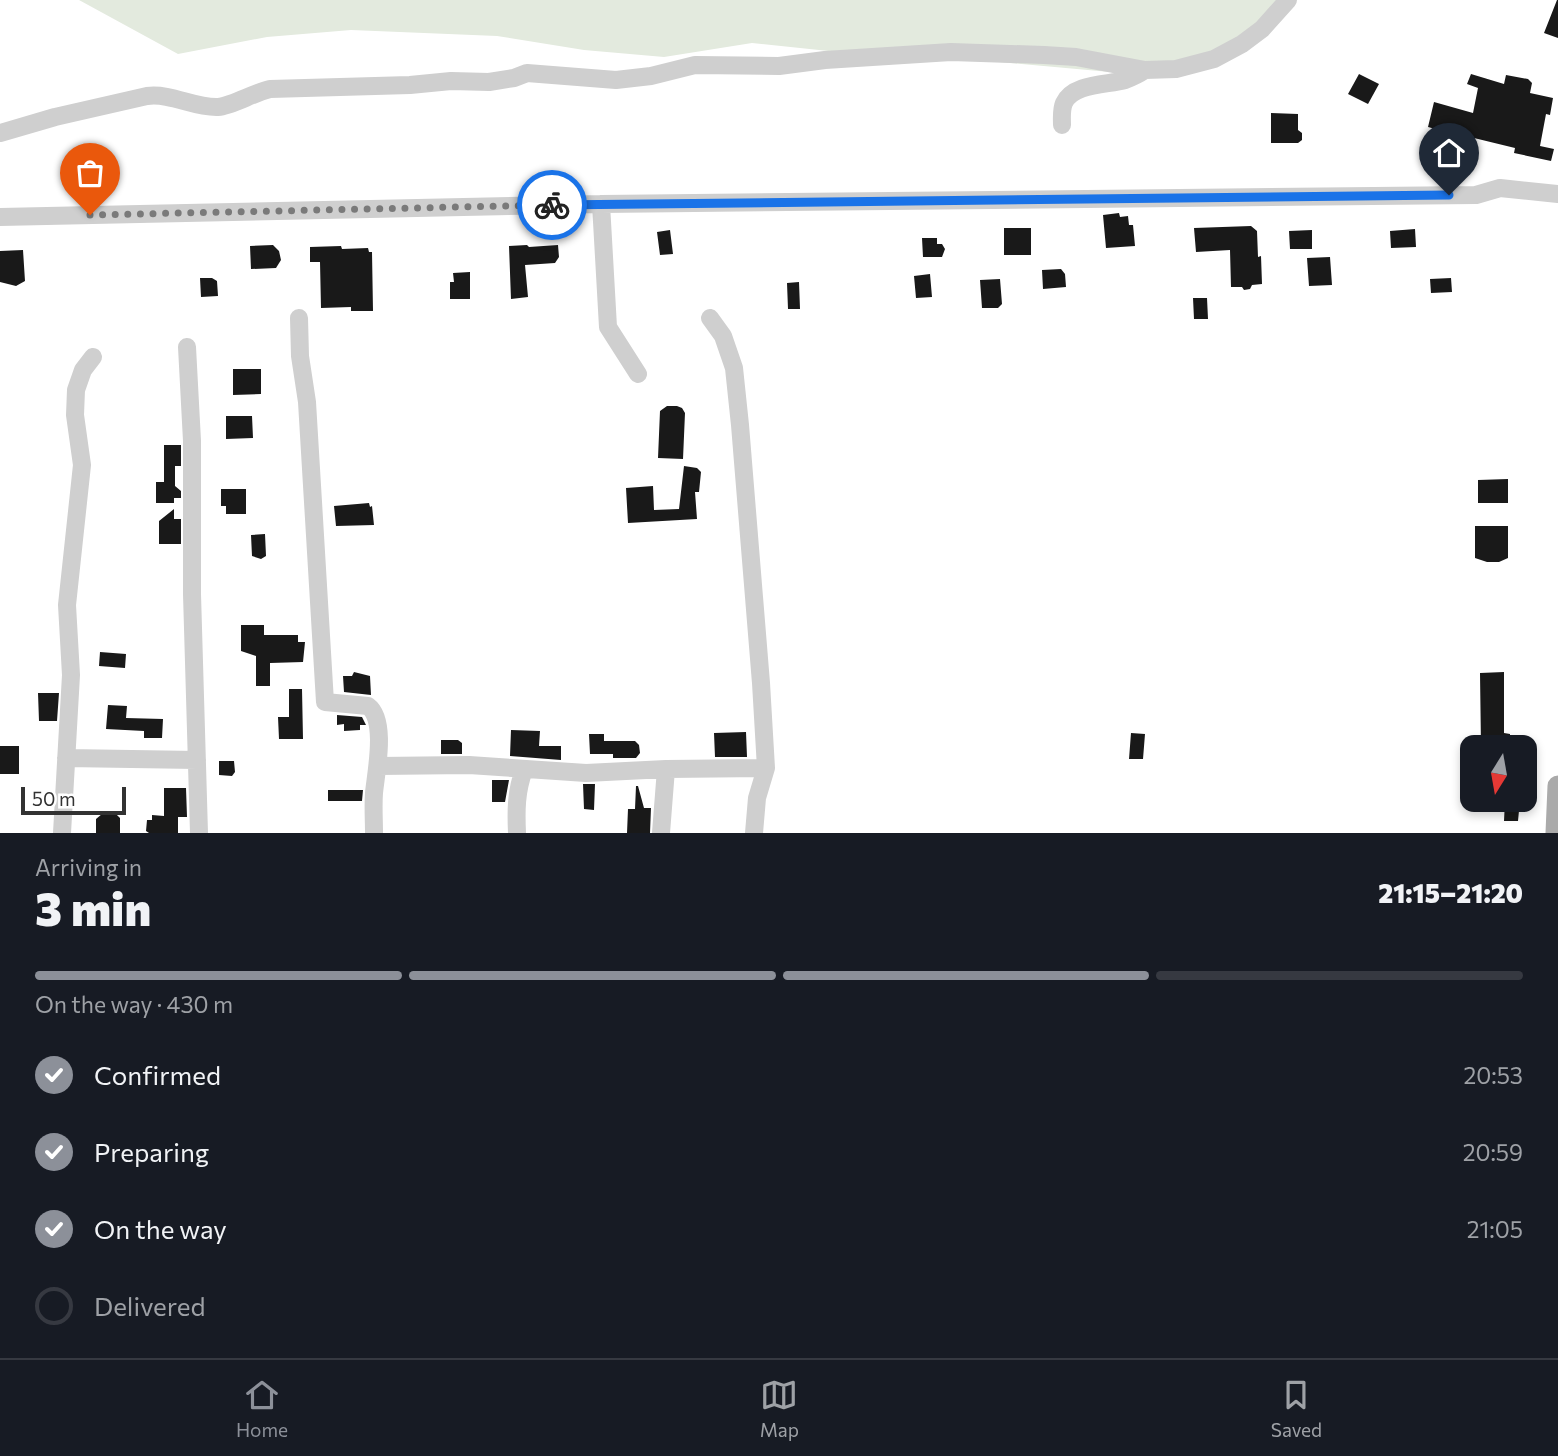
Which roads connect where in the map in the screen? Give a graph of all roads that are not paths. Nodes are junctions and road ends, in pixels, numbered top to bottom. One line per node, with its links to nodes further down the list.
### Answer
1 (1288, 0): 2 (street)
2 (1146, 70): 3 (street); 4 (street)
3 (1062, 125)
4 (0, 133)
5 (1558, 194): 6 (street)
6 (601, 204): 7 (street); 12 (street)
7 (0, 217)
8 (299, 318): 15 (street)
9 (710, 318): 16 (street)
10 (187, 347): 14 (street)
11 (93, 357): 13 (street)
12 (638, 374)
13 (66, 758): 14 (street); 20 (street)
14 (197, 760): 21 (street)
15 (378, 766): 18 (street); 22 (street)
16 (766, 768): 17 (street); 25 (street)
17 (666, 769): 18 (street); 24 (street)
18 (524, 770): 23 (street)
19 (1558, 786): 26 (main road)
20 (62, 833)
21 (199, 833)
22 (374, 833)
23 (517, 833)
24 (661, 833)
25 (754, 833)
26 (1556, 833)

